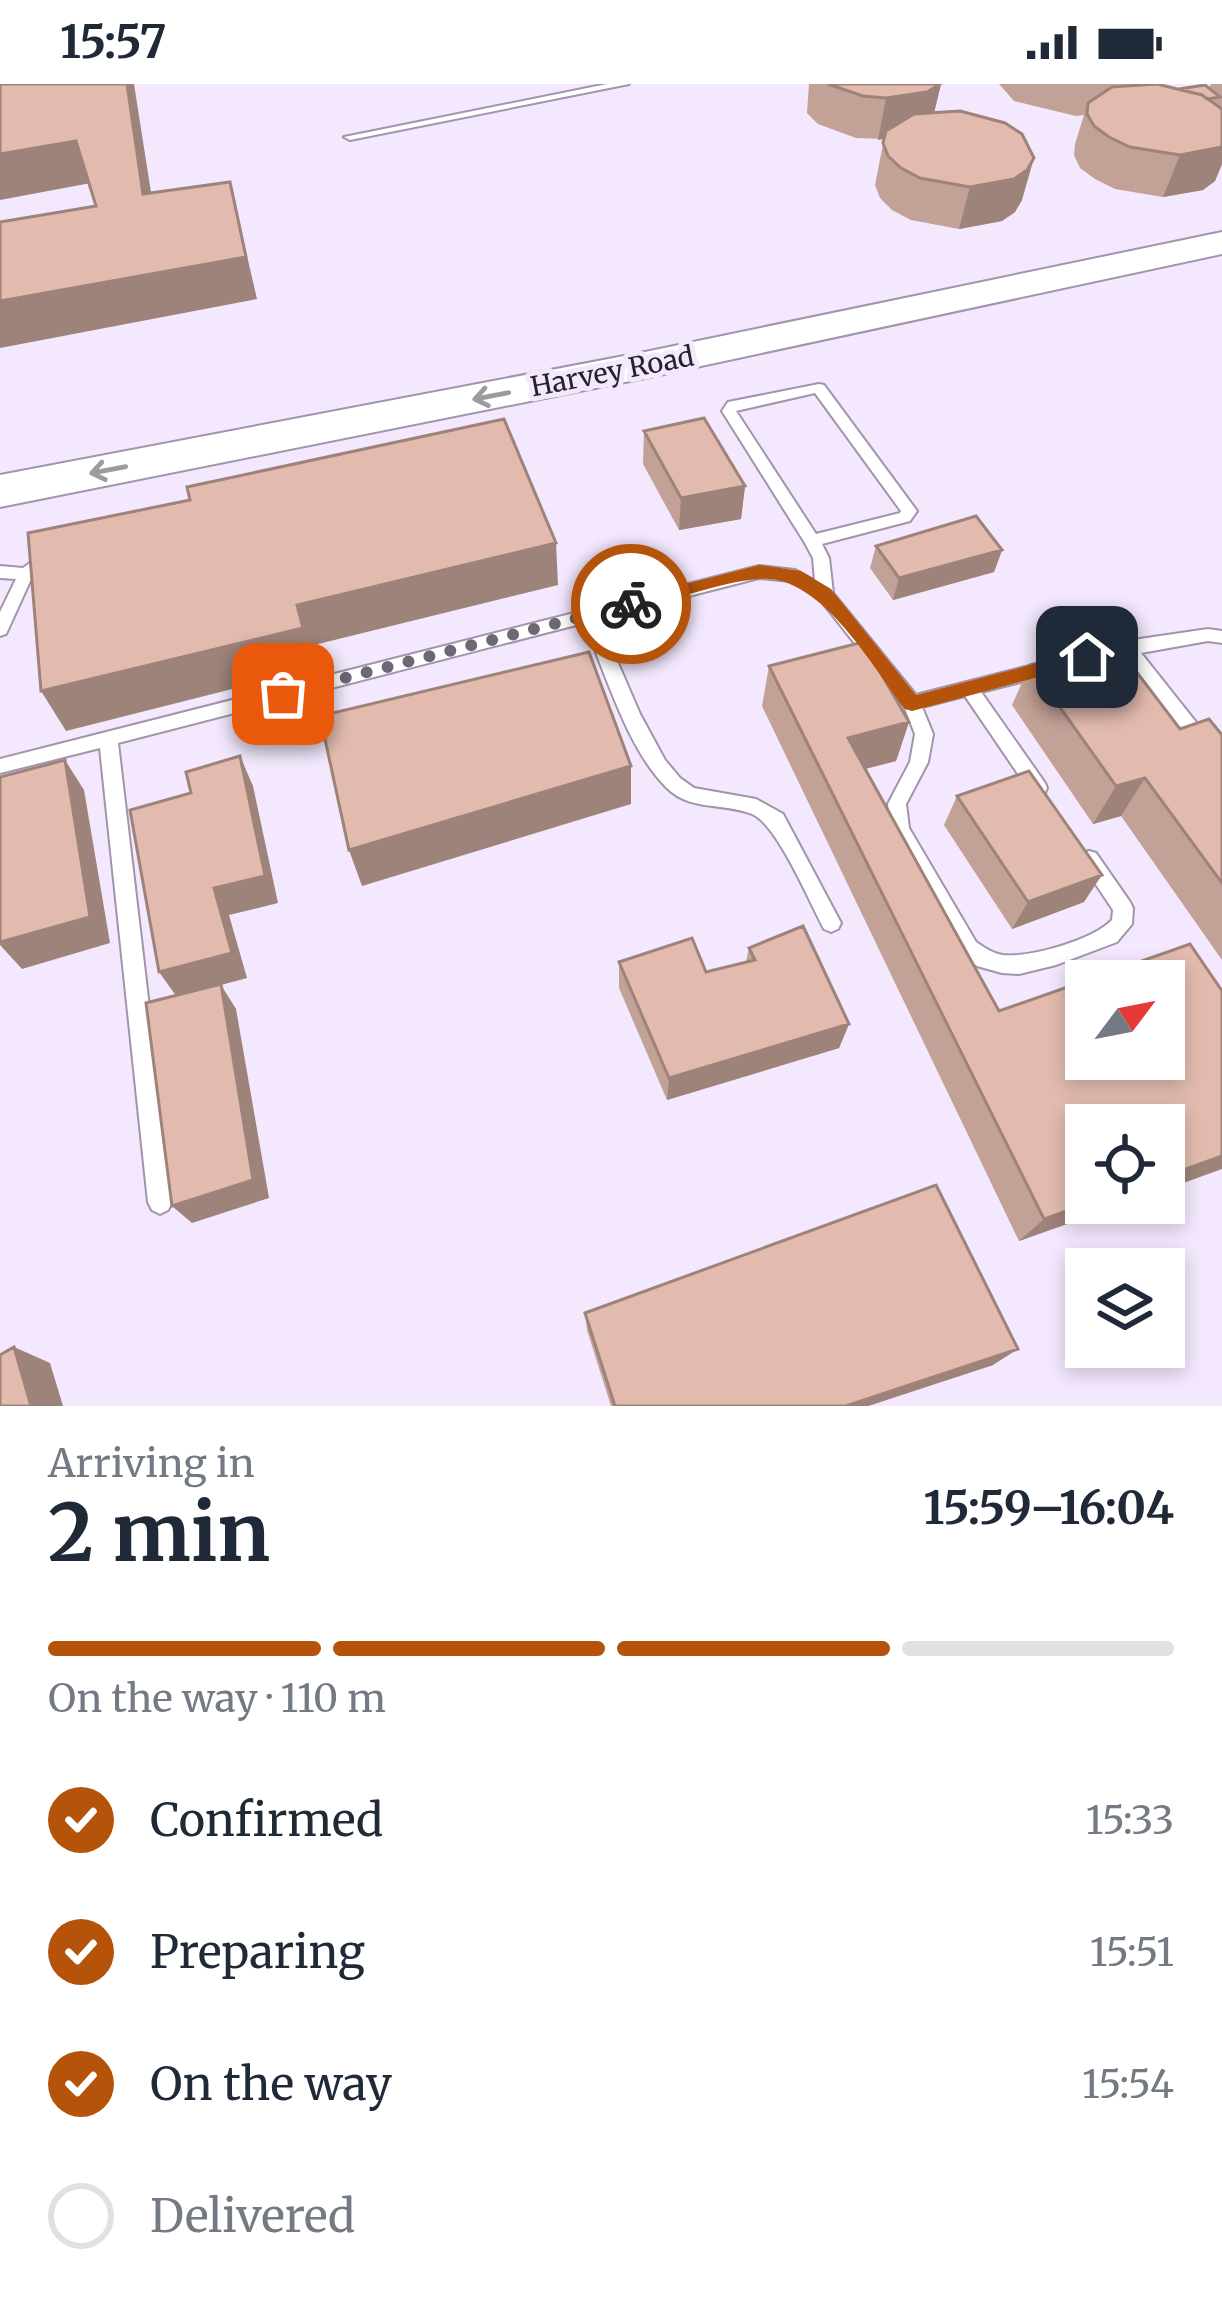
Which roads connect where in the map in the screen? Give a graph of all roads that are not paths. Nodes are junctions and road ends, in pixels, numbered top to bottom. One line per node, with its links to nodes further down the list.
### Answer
1 (623, 84): 2 (lane)
2 (350, 137)
3 (1222, 221): 5 (main road, Harvey Road)
4 (1222, 243): 5 (main road, Harvey Road)
5 (637, 352): 6 (main road, Harvey Road); 7 (main road, Harvey Road, one-way to 7)
6 (0, 457)
7 (0, 491)
8 (812, 541): 8 (lane); 12 (lane)
9 (78, 548): 11 (lane)
10 (0, 572): 11 (lane)
11 (26, 574): 14 (lane)
12 (825, 594): 13 (lane); 20 (lane)
13 (589, 615): 21 (lane); 26 (lane)
14 (0, 631)
15 (1222, 637): 16 (lane)
16 (1126, 647): 17 (lane); 23 (lane)
17 (1081, 659)
18 (1059, 665): 19 (lane)
19 (969, 689): 20 (lane); 24 (lane)
20 (912, 704): 25 (lane)
21 (108, 739): 22 (lane); 27 (lane)
22 (0, 766)
23 (1222, 768)
24 (1046, 799)
25 (1072, 835)
26 (831, 923)
27 (160, 1202)

